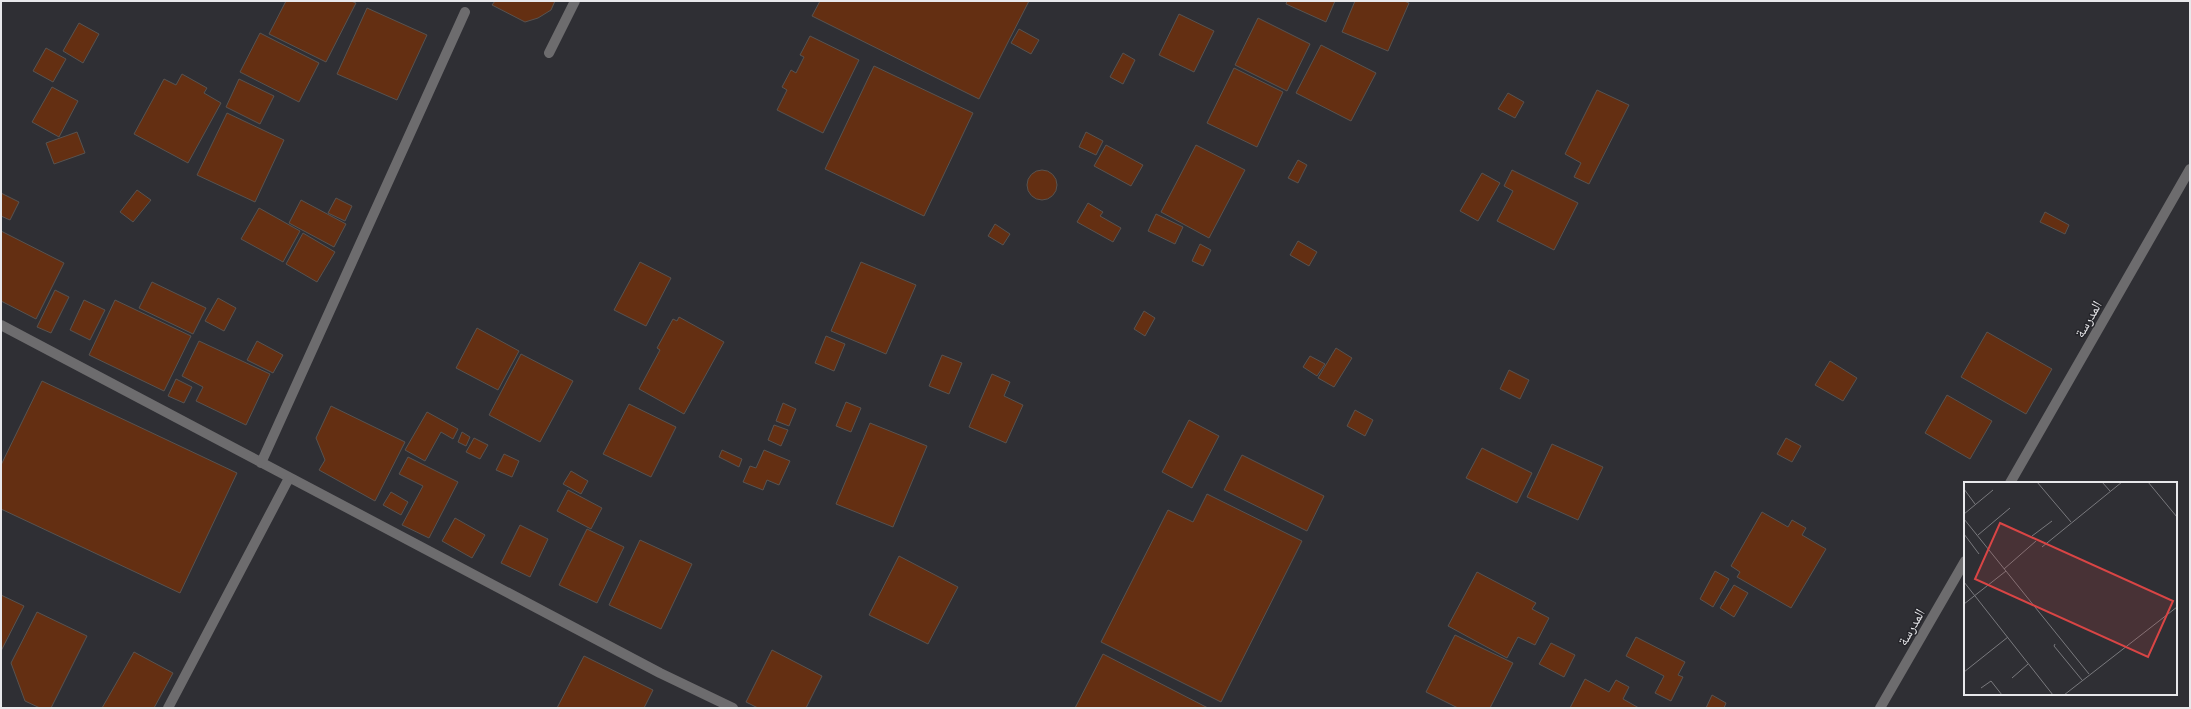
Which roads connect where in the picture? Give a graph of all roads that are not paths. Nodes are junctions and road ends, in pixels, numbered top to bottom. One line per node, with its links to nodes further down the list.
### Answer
1 (575, 1): 3 (street)
2 (466, 12): 6 (street)
3 (549, 53)
4 (2190, 169): 8 (street, المدرسة)
5 (1, 325): 6 (street)
6 (261, 463): 7 (street)
7 (290, 478): 10 (street); 11 (street)
8 (2011, 482)
9 (1964, 563): 12 (street, المدرسة)
10 (168, 708)
11 (734, 708)
12 (1880, 708)

